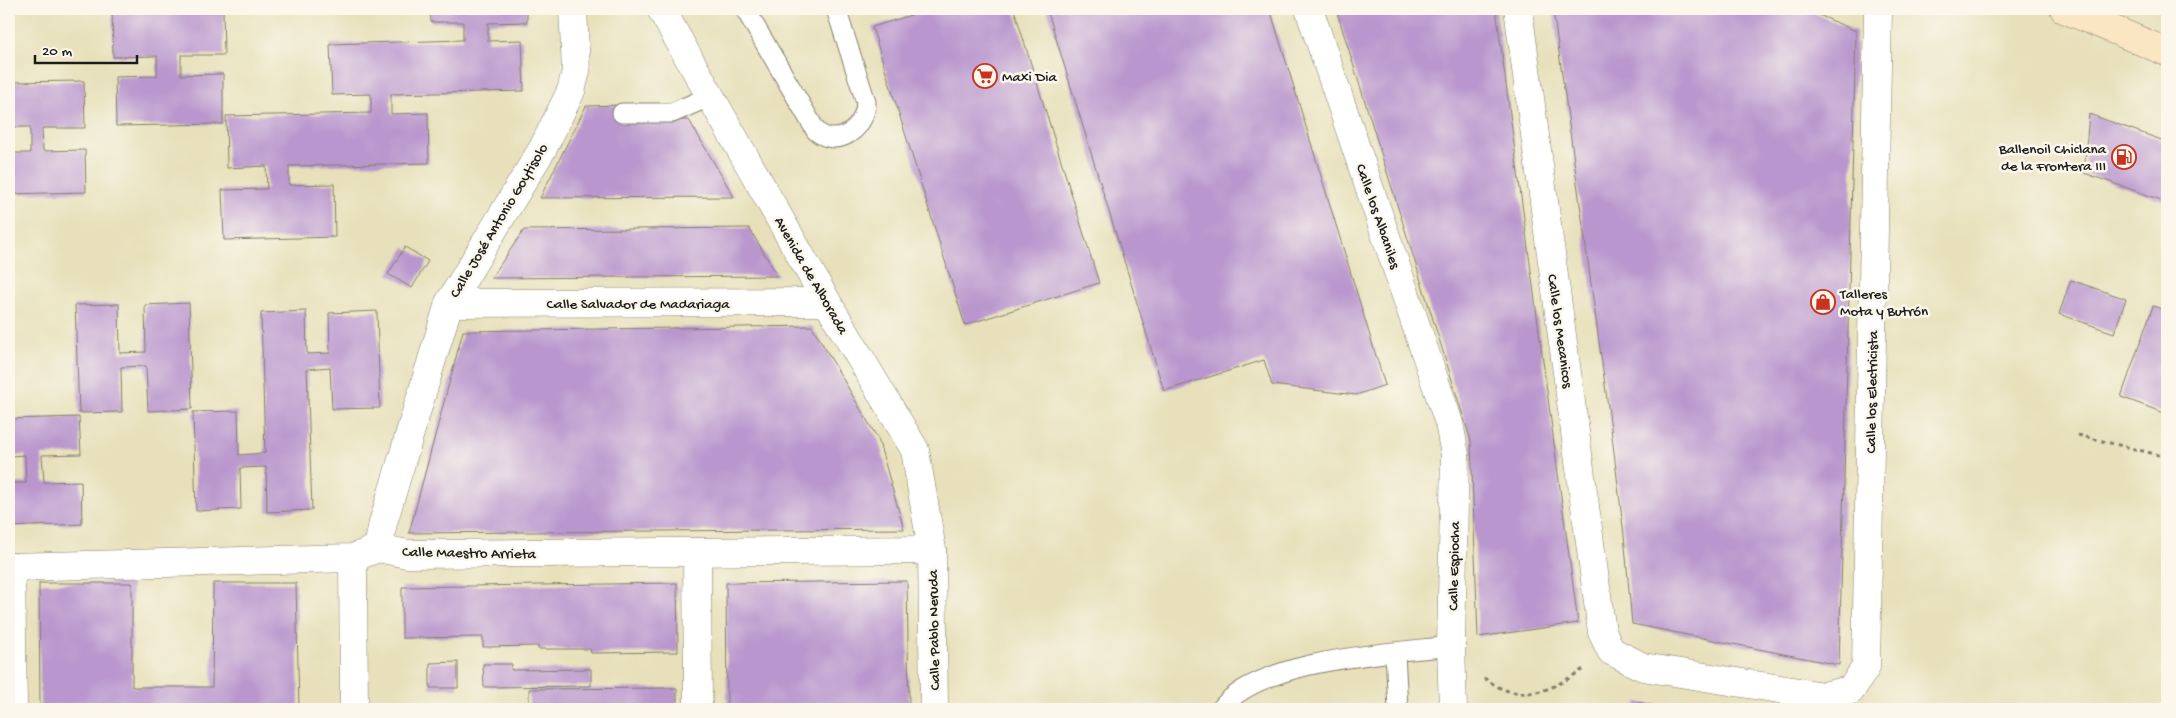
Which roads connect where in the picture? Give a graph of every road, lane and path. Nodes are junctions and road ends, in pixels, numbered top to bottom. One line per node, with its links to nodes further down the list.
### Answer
1 (573, 9): 13 (street, Calle José Antonio Goytisolo)
2 (661, 9): 10 (street, Avenida de Alborada)
3 (745, 9): 4 (lane)
4 (836, 9)
5 (1309, 9): 14 (street, Calle los Albaniles)
6 (1518, 9): 22 (street, Calle los Mecanicos)
7 (1878, 9): 24 (street, Calle los Electricista)
8 (2064, 9): 9 (main road)
9 (2167, 52)
10 (711, 96): 11 (lane); 12 (street, Avenida de Alborada)
11 (622, 113)
12 (826, 302): 13 (street, Calle Salvador de Madariaga); 17 (street, Avenida de Alborada)
13 (449, 303): 19 (street, Calle José Antonio Goytisolo)
14 (1449, 423): 21 (street, Calle Espiocha)
15 (2078, 435): 16 (path)
16 (2167, 457)
17 (932, 550): 18 (street, Calle Maestro Arrieta); 28 (street, Calle Pablo Neruda)
18 (697, 552): 19 (street, Calle Maestro Arrieta); 27 (street)
19 (366, 553): 20 (street, Calle Maestro Arrieta); 26 (street, Calle José Antonio Goytisolo)
20 (10, 567): 25 (street)
21 (1451, 646): 22 (path); 23 (lane); 31 (street, Calle Espiocha)
22 (1611, 651): 24 (street)
23 (1395, 652): 29 (lane); 30 (lane)
24 (1854, 700)
25 (13, 709)
26 (354, 709)
27 (698, 709)
28 (934, 709)
29 (1220, 709)
30 (1398, 709)
31 (1453, 709)

